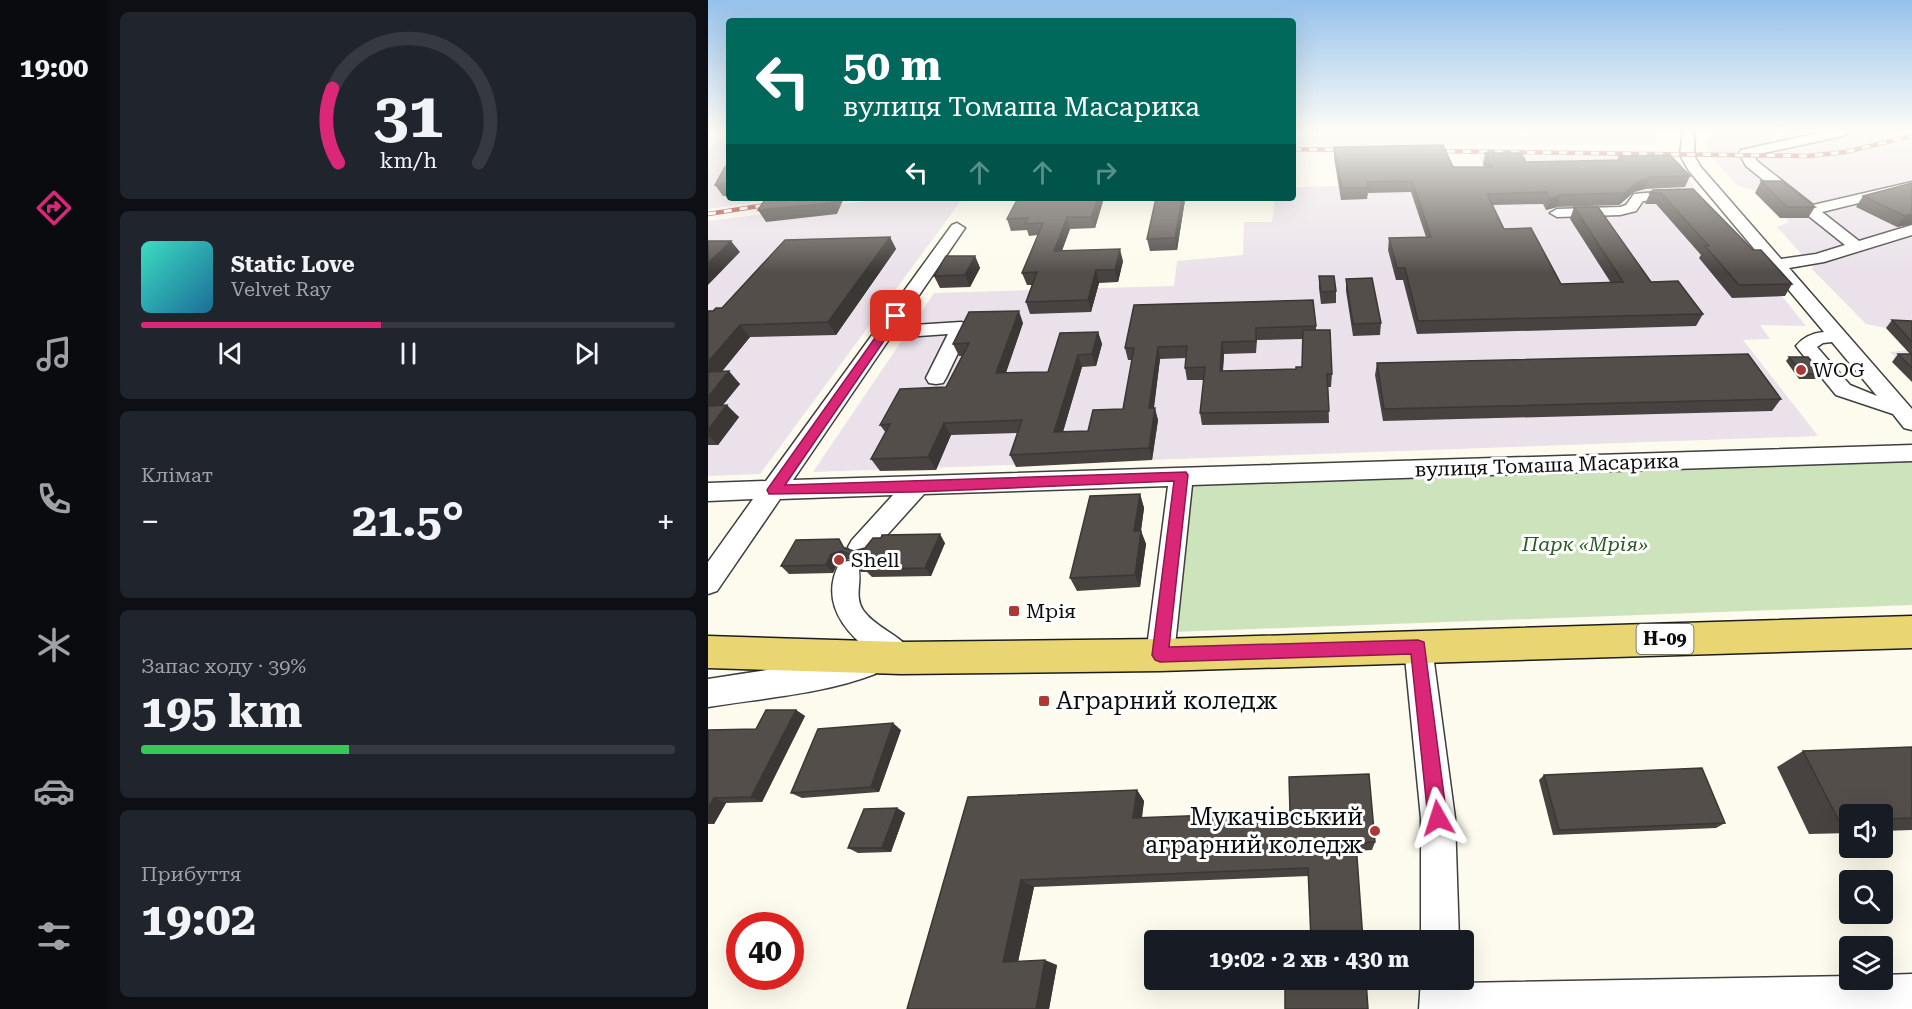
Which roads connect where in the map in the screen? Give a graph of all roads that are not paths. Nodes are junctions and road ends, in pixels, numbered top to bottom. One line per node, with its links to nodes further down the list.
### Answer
1 (1705, 179): 4 (street)
2 (1772, 179): 5 (street)
3 (1912, 186): 5 (street)
4 (1716, 194): 6 (street); 12 (street)
5 (1812, 210): 11 (street)
6 (1557, 213)
7 (957, 228): 13 (street)
8 (1912, 230): 9 (street)
9 (1885, 237): 10 (street); 11 (street)
10 (1903, 246)
11 (1857, 247): 12 (street)
12 (1776, 265): 14 (street)
13 (883, 333): 15 (street); 20 (street)
14 (1836, 336): 16 (street); 16 (street)
15 (936, 378)
16 (1905, 416)
17 (1912, 453): 18 (street, вулиця Томаша Масарика)
18 (1181, 475): 19 (street, вулиця Томаша Масарика); 28 (street)
19 (916, 487): 20 (street, вулиця Томаша Масарика); 22 (street)
20 (774, 490): 21 (street, вулиця Томаша Масарика); 24 (street)
21 (708, 492)
22 (861, 547)
23 (848, 572): 29 (street)
24 (708, 583)
25 (1912, 632): 26 (main road, Н-09)
26 (1418, 647): 28 (main road); 31 (street)
27 (708, 652): 29 (main road)
28 (1160, 655): 29 (main road)
29 (901, 658): 30 (street)
30 (708, 693)
31 (1440, 930)
32 (1912, 994): 33 (street)
33 (1439, 997)

